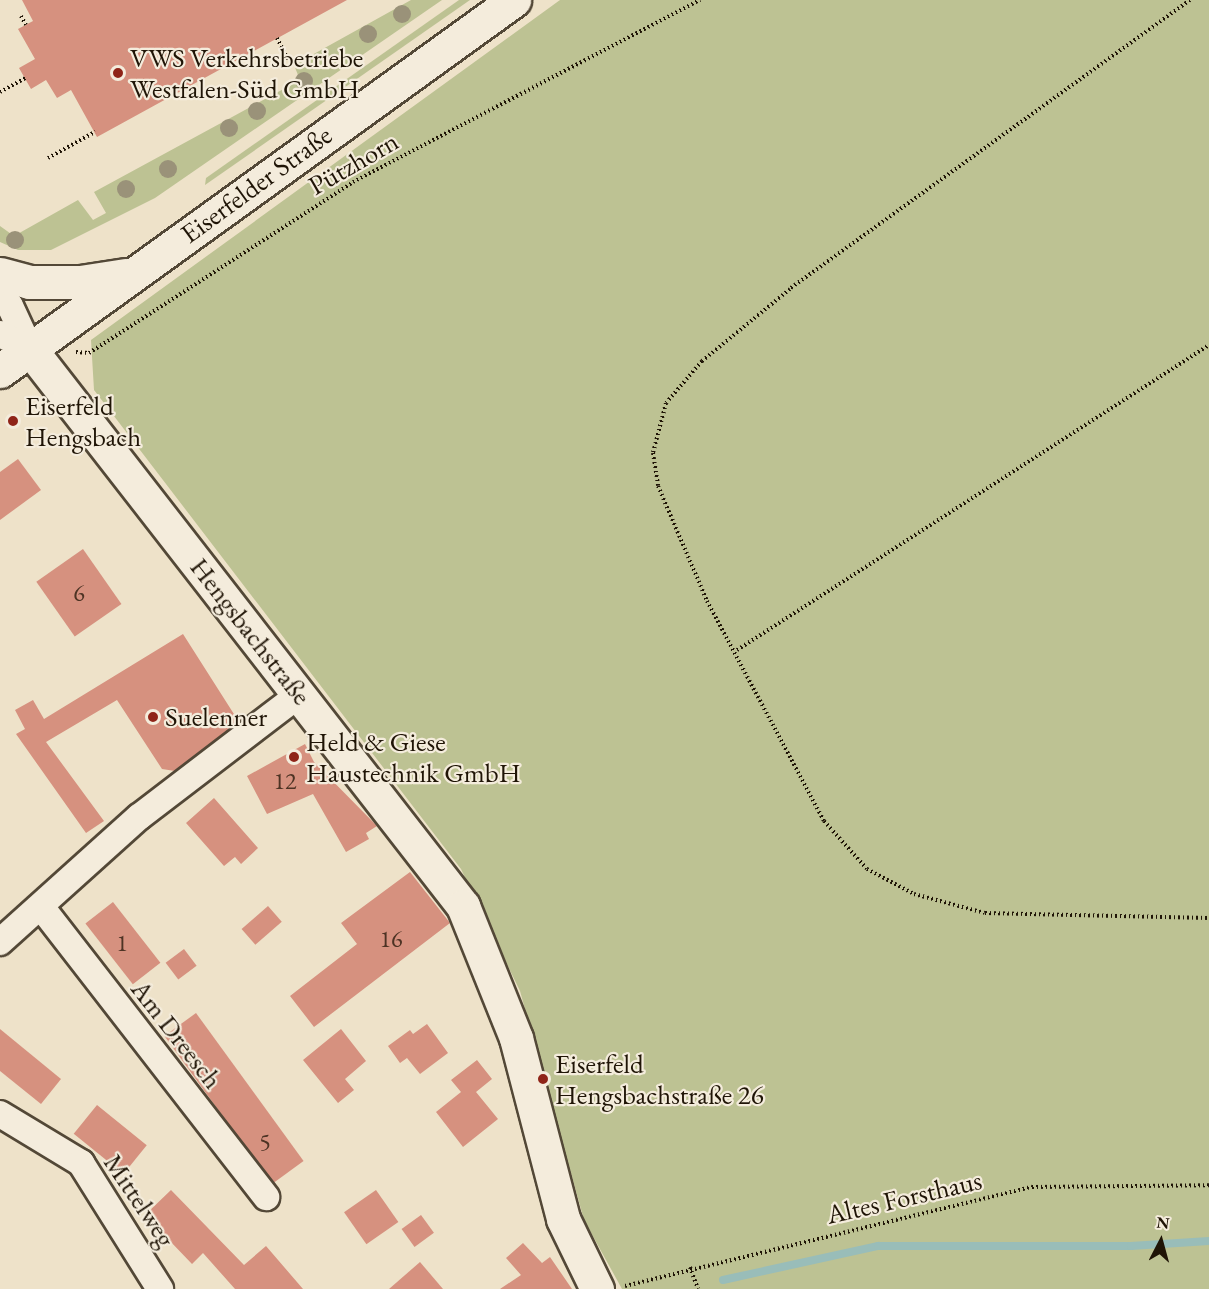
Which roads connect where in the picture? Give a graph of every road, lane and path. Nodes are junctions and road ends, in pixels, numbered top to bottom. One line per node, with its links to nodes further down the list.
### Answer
1 (513, 0): 13 (street, Eiserfelder Straße)
2 (700, 0): 17 (path, Pützhorn)
3 (1190, 0): 19 (path)
4 (21, 16): 5 (path)
5 (26, 25)
6 (277, 38): 7 (path)
7 (288, 60)
8 (25, 78): 9 (path)
9 (0, 92)
10 (95, 132): 11 (path)
11 (48, 158)
12 (0, 274): 13 (street)
13 (133, 274): 17 (street, Eiserfelder Straße)
14 (0, 297): 17 (street)
15 (0, 334): 17 (street)
16 (1209, 345): 19 (path)
17 (30, 349): 18 (street, Eiserfelder Straße); 20 (street, Hengsbachstraße)
18 (0, 371)
19 (737, 651): 22 (path)
20 (300, 694): 21 (street); 29 (street, Hengsbachstraße)
21 (42, 908): 23 (street); 26 (street, Am Dreesch)
22 (1209, 918)
23 (0, 942)
24 (0, 1114): 28 (street, Mittelweg)
25 (1209, 1185): 27 (path, Altes Forsthaus)
26 (266, 1197)
27 (690, 1267): 30 (path, Altes Forsthaus); 31 (path)
28 (160, 1289)
29 (597, 1289)
30 (614, 1289)
31 (698, 1289)

